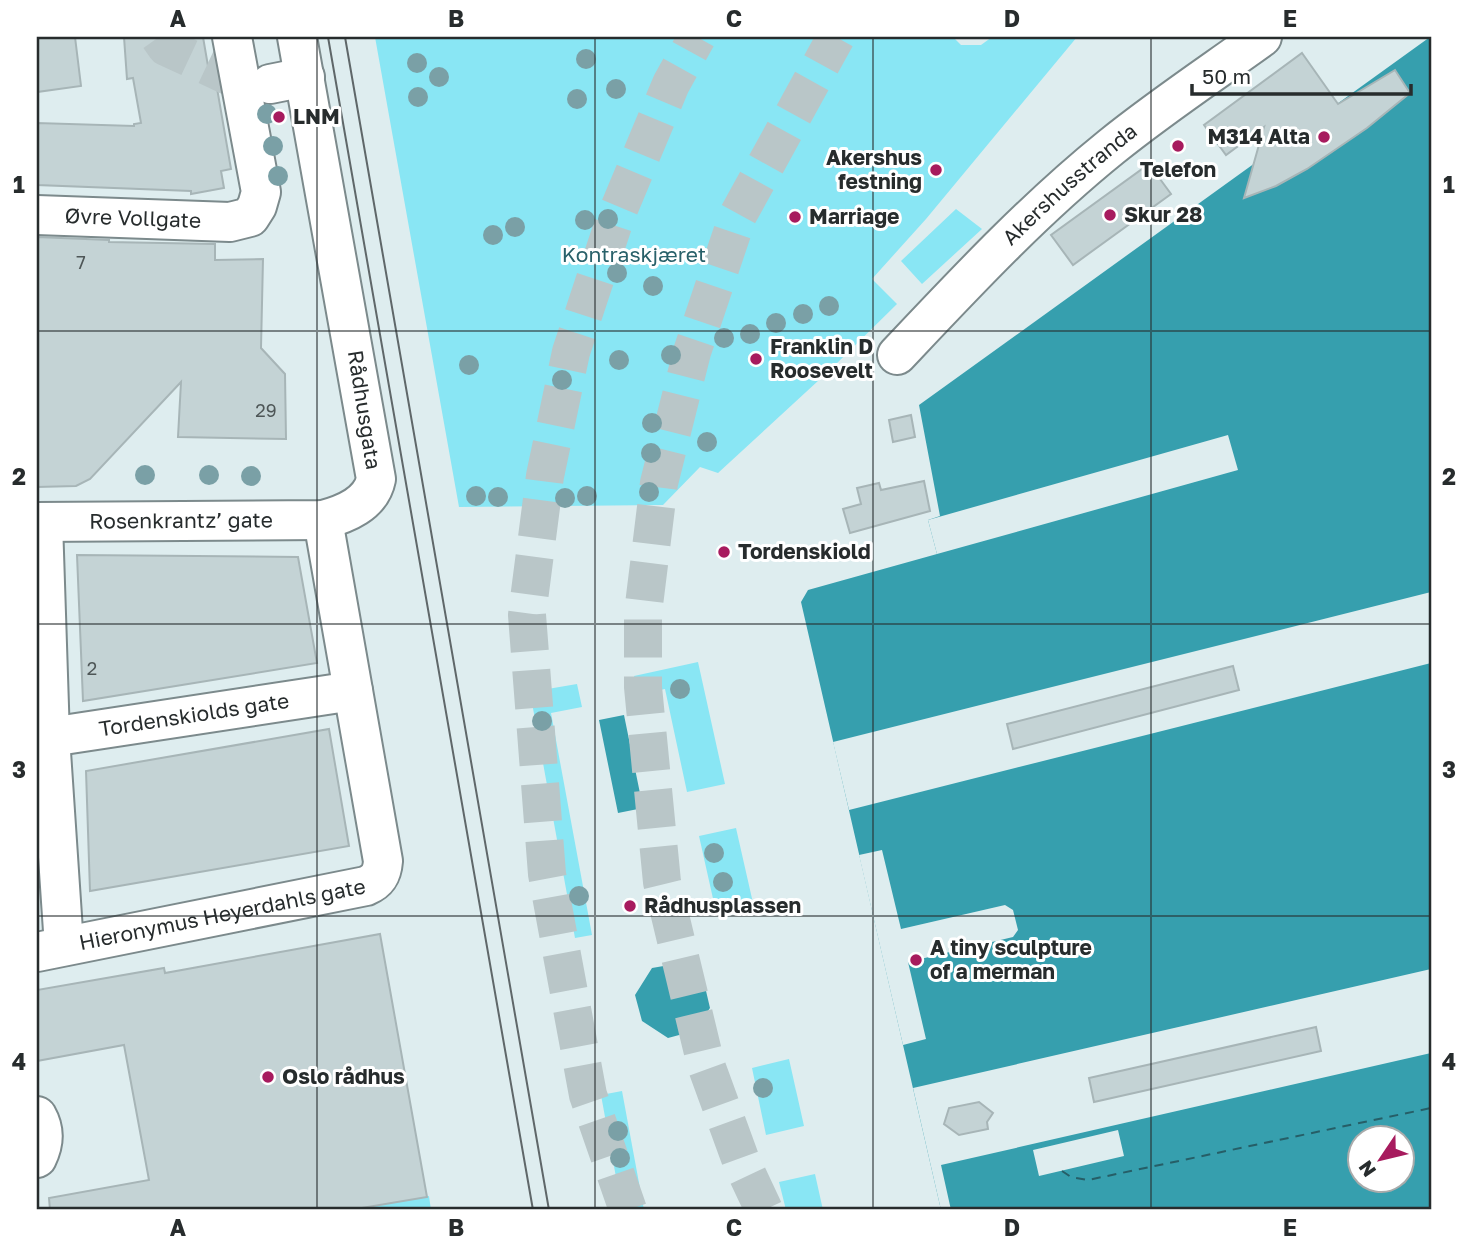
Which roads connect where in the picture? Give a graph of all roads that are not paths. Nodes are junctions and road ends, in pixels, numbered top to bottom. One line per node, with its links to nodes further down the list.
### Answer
1 (232, 37): 4 (street, Øvre Vollgate)
2 (298, 37): 6 (street, Rådhusgata)
3 (1262, 37): 5 (street, Akershusstranda)
4 (37, 215)
5 (897, 355)
6 (323, 520): 7 (street, Rosenkrantz’ gate); 8 (street)
7 (40, 522): 9 (street)
8 (353, 691): 9 (street, Tordenskiolds gate); 10 (street, Hieronymus Heyerdahls gate)
9 (44, 738): 10 (street)
10 (50, 949)
11 (37, 1116): 12 (street)
12 (37, 1158)

